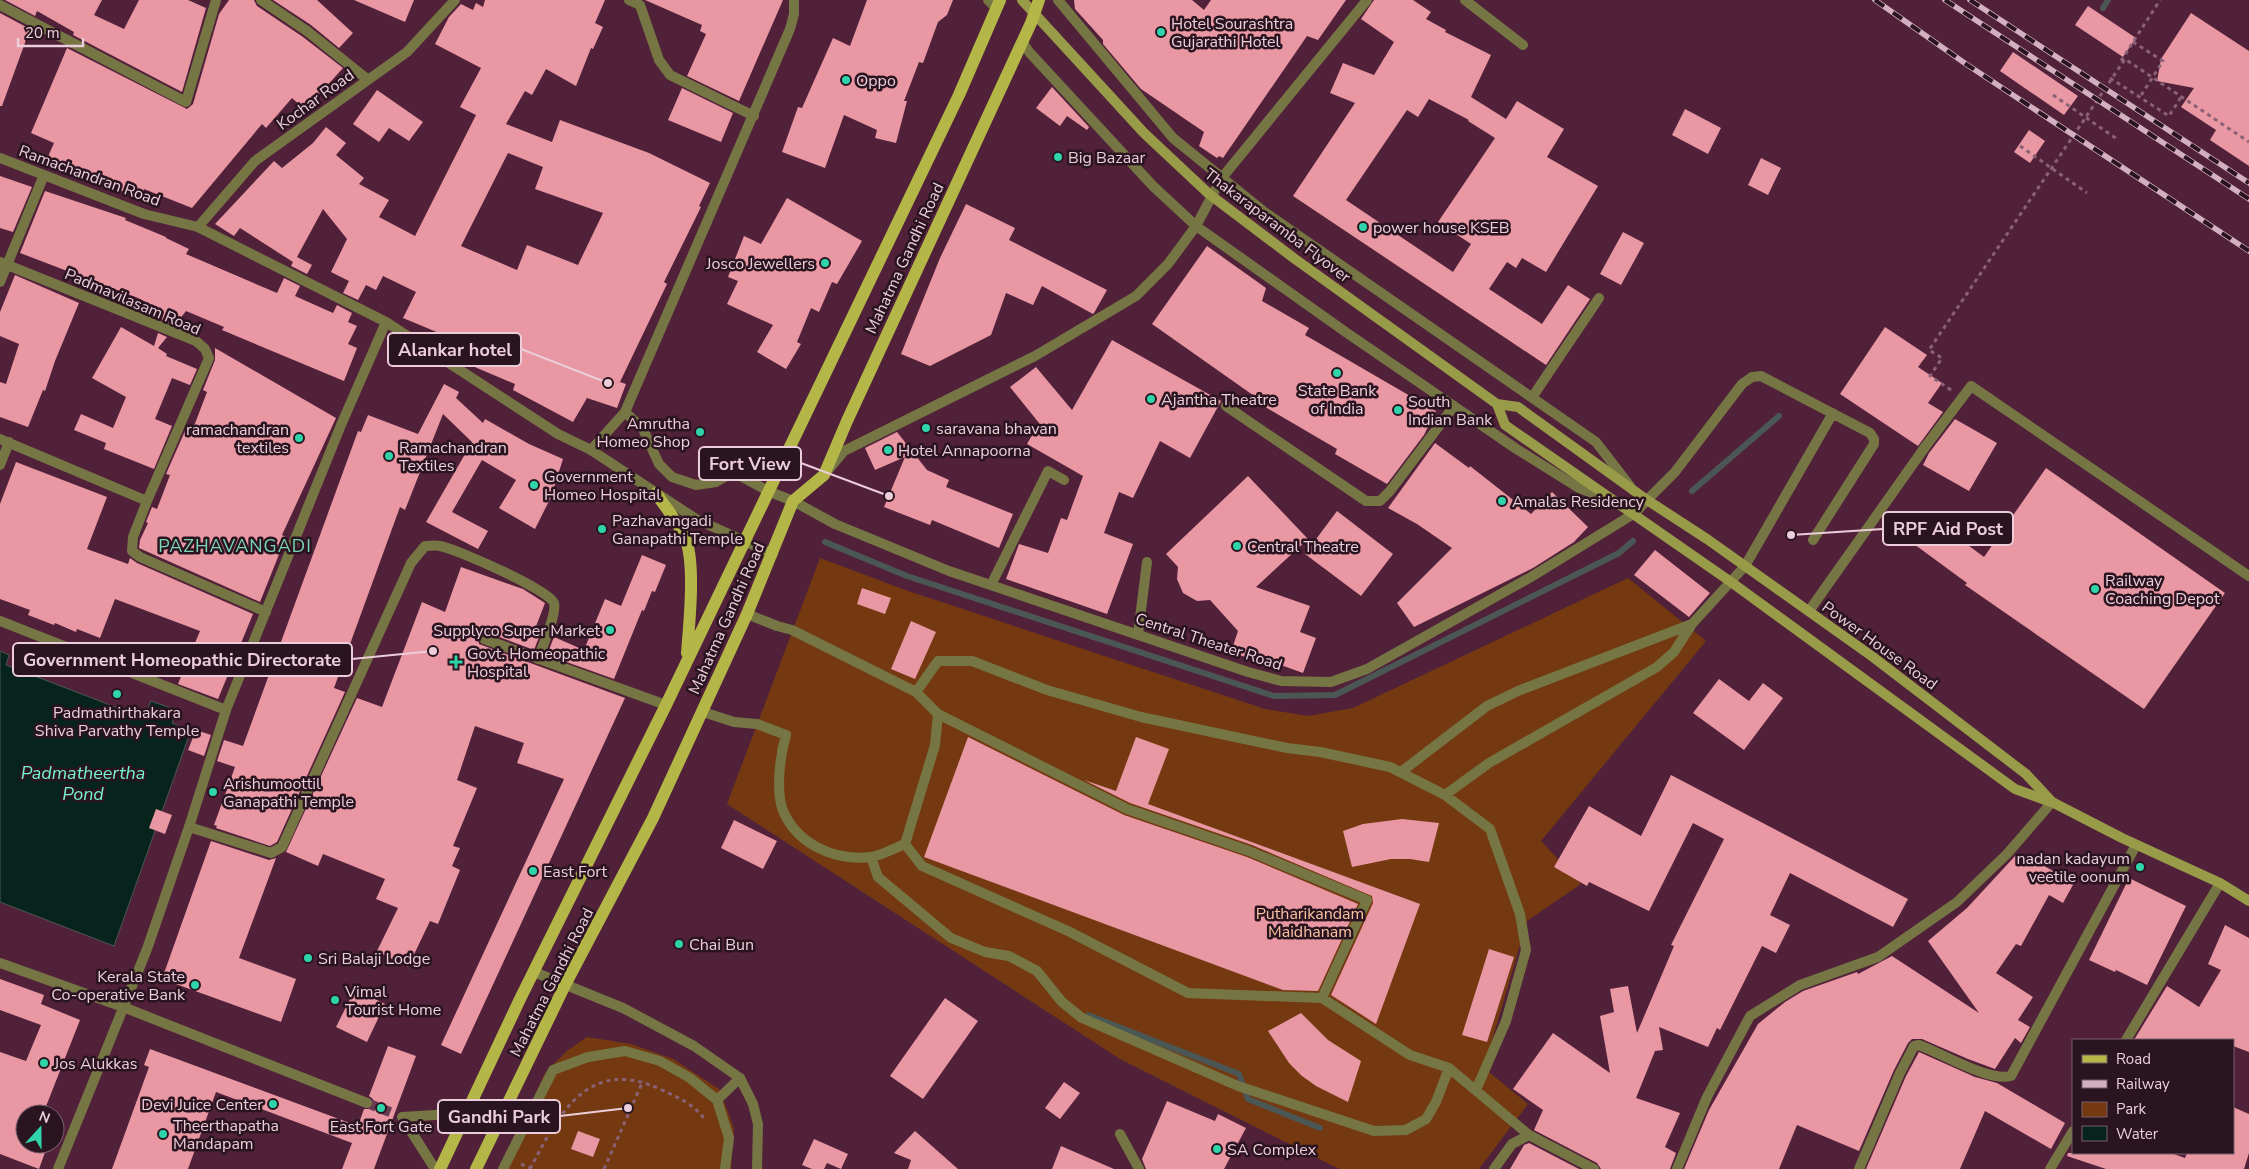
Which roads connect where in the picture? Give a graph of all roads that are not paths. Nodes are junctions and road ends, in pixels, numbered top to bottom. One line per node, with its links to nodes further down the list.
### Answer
1 (216, 0): 12 (street)
2 (261, 0): 15 (street)
3 (456, 0): 15 (street, Kochar Road)
4 (630, 0): 16 (street)
5 (794, 0): 16 (street)
6 (1022, 0): 27 (main road, Thakaraparamba Flyover)
7 (1039, 0): 13 (main road, Mahatma Gandhi Road)
8 (1058, 0): 19 (street)
9 (1367, 0): 19 (street)
10 (1464, 0): 14 (street)
11 (995, 3): 38 (main road, Mahatma Gandhi Road)
12 (0, 5)
13 (1022, 42): 20 (street); 35 (main road, Mahatma Gandhi Road)
14 (1523, 45)
15 (367, 79): 21 (street, Kochar Road)
16 (754, 116): 30 (street)
17 (0, 158): 18 (street, Ramachandran Road)
18 (44, 175): 21 (street, Ramachandran Road); 22 (street)
19 (1221, 179): 20 (street); 26 (street)
20 (1196, 226): 29 (street); 35 (street)
21 (198, 228): 25 (street, Ramachandran Road)
22 (3, 264): 23 (street); 41 (street, Padmavilasam Road)
23 (0, 282)
24 (1600, 298): 26 (street)
25 (386, 322): 33 (street, Ramachandran Road); 54 (street)
26 (1533, 396): 37 (street)
27 (1497, 404): 37 (main road, Power House Road); 43 (main road)
28 (1226, 406): 29 (street)
29 (1454, 406): 43 (street)
30 (625, 412): 33 (street); 38 (street, Central Theater Road)
31 (1833, 413): 40 (street, Central Theater Road); 45 (street, Central Theater Road); 49 (street)
32 (5, 440): 34 (street); 41 (street)
33 (591, 450): 39 (street, Ramachandran Road)
34 (0, 465)
35 (824, 475): 42 (main road, Mahatma Gandhi Road)
36 (1064, 480): 52 (street)
37 (1632, 489): 40 (main road, Power House Road)
38 (768, 491): 42 (street, Central Theater Road); 46 (main road, Mahatma Gandhi Road)
39 (656, 493): 46 (street, Ramachandran Road); 61 (main road)
40 (1647, 500): 44 (street, Central Theater Road); 49 (main road, Power House Road)
41 (147, 501): 54 (street, Padmavilasam Road)
42 (793, 501): 47 (main road, Mahatma Gandhi Road); 52 (street, Central Theater Road)
43 (1619, 503): 44 (main road)
44 (1635, 513): 51 (main road); 58 (street, Central Theater Road)
45 (1813, 540)
46 (743, 542): 47 (street, Ramachandran Road); 61 (main road, Mahatma Gandhi Road)
47 (773, 554): 55 (main road, Mahatma Gandhi Road)
48 (1147, 562): 58 (street)
49 (1745, 566): 51 (street); 53 (main road, Power House Road)
50 (2249, 576): 53 (street)
51 (1731, 582): 57 (street); 69 (main road)
52 (991, 585): 58 (street, Central Theater Road)
53 (1808, 611): 69 (main road, Power House Road)
54 (266, 612): 64 (street)
55 (747, 614): 62 (street); 65 (main road, Mahatma Gandhi Road)
56 (0, 621): 64 (street)
57 (1692, 624): 67 (street); 68 (street)
58 (1138, 634)
59 (484, 639): 60 (street)
60 (538, 659): 63 (street); 70 (street)
61 (686, 660): 63 (main road, Mahatma Gandhi Road)
62 (916, 692): 66 (street); 67 (street)
63 (666, 705): 77 (main road, Mahatma Gandhi Road)
64 (226, 710): 70 (street)
65 (703, 712): 73 (street); 78 (main road, Mahatma Gandhi Road)
66 (938, 714): 71 (street); 79 (street)
67 (1401, 772): 68 (street)
68 (1445, 795): 84 (street)
69 (2052, 802): 72 (main road, Power House Road); 101 (street)
70 (189, 827): 80 (street)
71 (905, 844): 73 (street); 79 (street)
72 (2136, 845): 74 (main road, Power House Road); 102 (street)
73 (871, 857): 82 (street)
74 (2220, 883): 75 (main road, Power House Road); 81 (street)
75 (2249, 901)
76 (0, 963): 80 (street)
77 (534, 972): 78 (street); 87 (main road, Mahatma Gandhi Road)
78 (565, 985): 83 (street); 94 (main road, Mahatma Gandhi Road)
79 (1322, 998): 82 (street)
80 (123, 1007): 86 (street); 91 (street)
81 (2127, 1039)
82 (1449, 1068): 84 (street)
83 (740, 1078): 85 (street); 97 (street)
84 (1476, 1090): 90 (street)
85 (717, 1100): 95 (street); 96 (street)
86 (367, 1103)
87 (467, 1113): 92 (street); 93 (main road, Mahatma Gandhi Road)
88 (2072, 1133): 103 (street)
89 (1120, 1134): 98 (street)
90 (1529, 1135): 99 (street); 100 (street)
91 (58, 1169)
92 (435, 1169)
93 (440, 1169)
94 (476, 1169)
95 (503, 1169)
96 (725, 1169)
97 (757, 1169)
98 (1139, 1169)
99 (1494, 1169)
100 (1594, 1169)
101 (1677, 1169)
102 (1859, 1169)
103 (2050, 1169)

